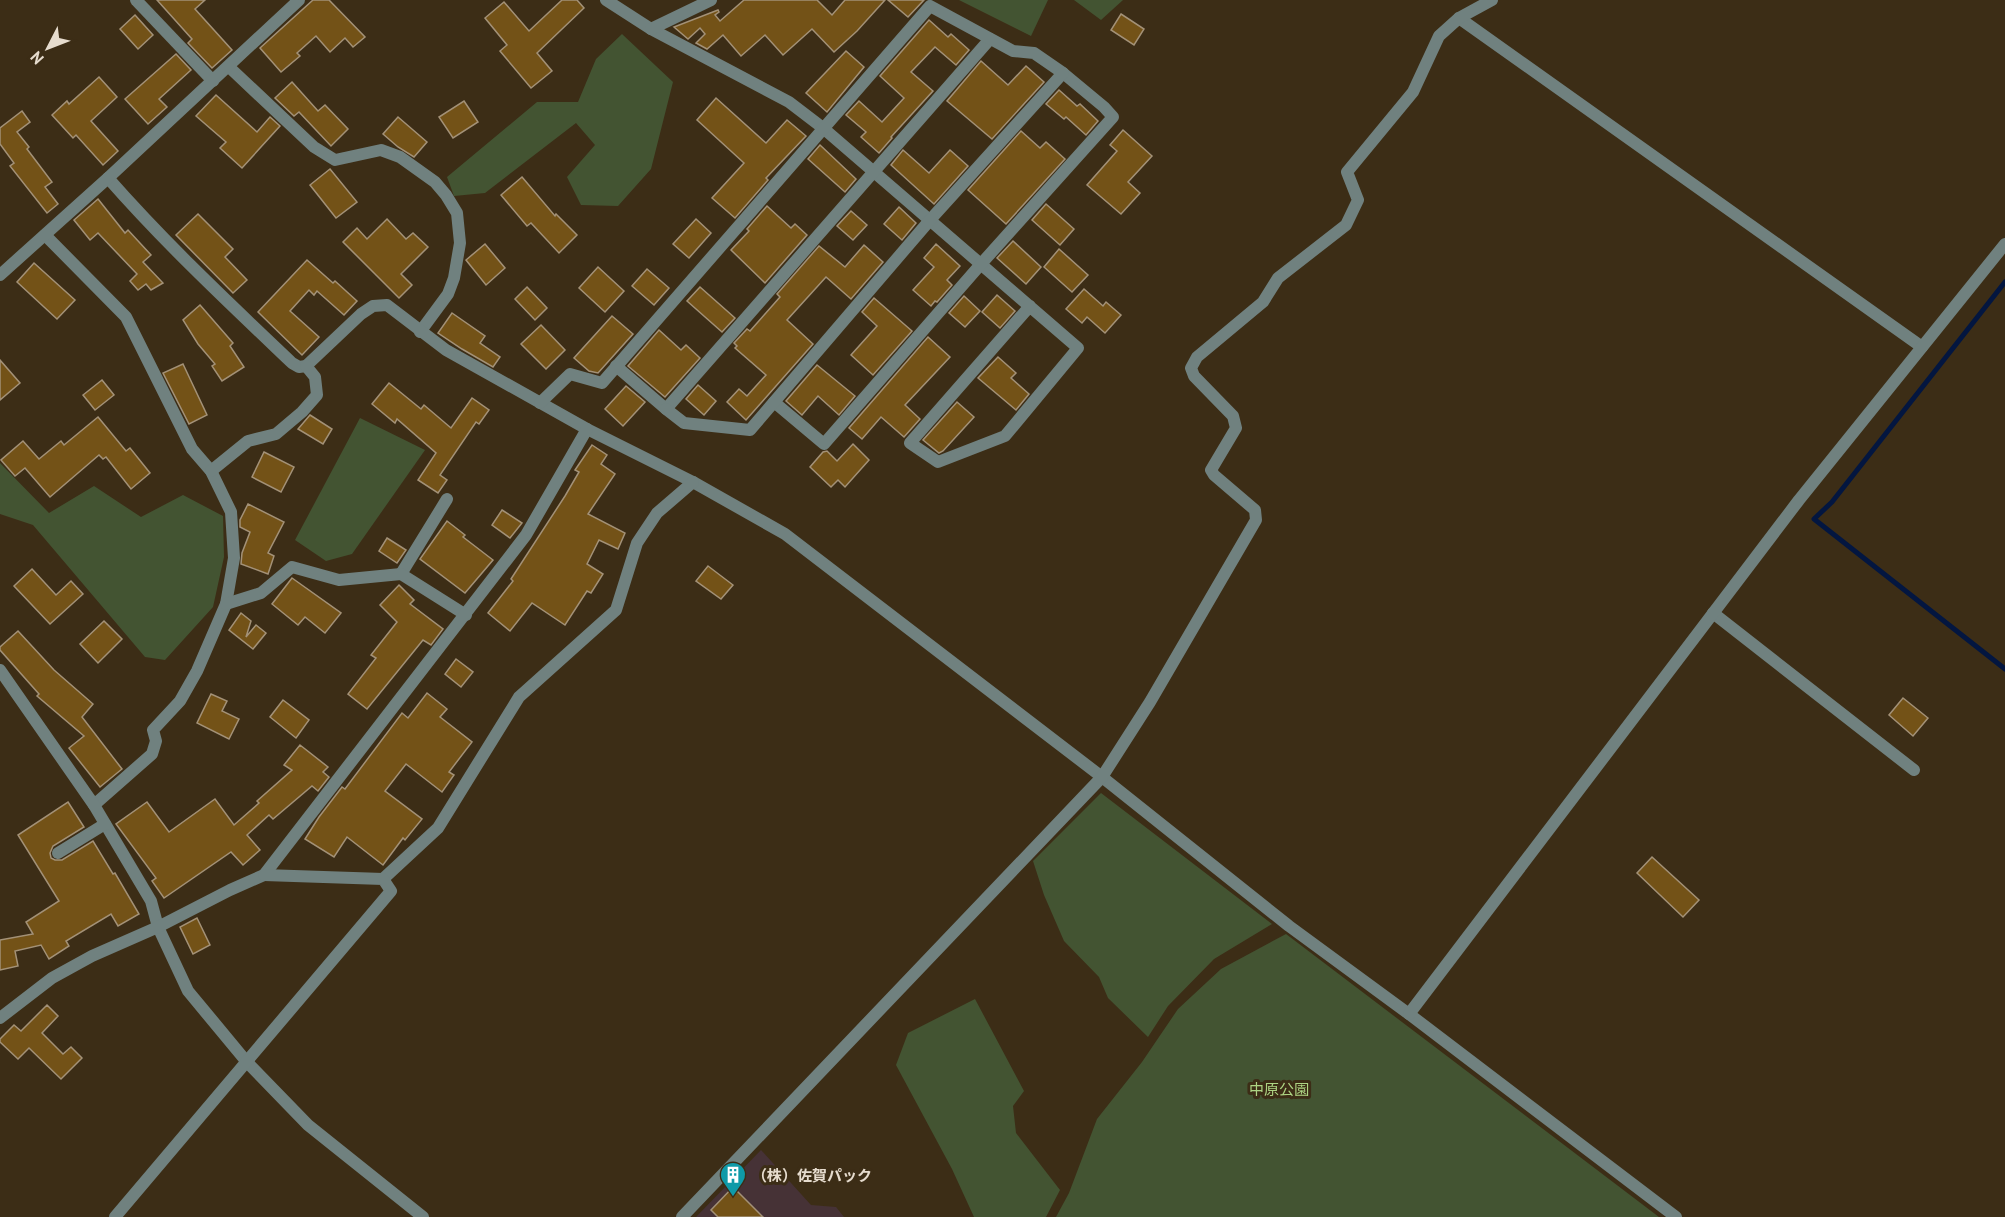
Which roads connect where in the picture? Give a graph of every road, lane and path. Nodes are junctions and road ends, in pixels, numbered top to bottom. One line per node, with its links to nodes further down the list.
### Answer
1 (136, 0): 11 (street)
2 (299, 0): 9 (street)
3 (606, 0): 7 (street)
4 (711, 0): 7 (street)
5 (1492, 0): 6 (street)
6 (1459, 18): 22 (street); 38 (street)
7 (651, 29): 12 (street)
8 (990, 39): 10 (street); 12 (street); 13 (street)
9 (229, 67): 11 (street); 21 (street)
10 (1063, 73): 15 (street); 18 (street)
11 (213, 81): 14 (street)
12 (823, 128): 13 (street); 24 (street)
13 (873, 171): 15 (street); 27 (street)
14 (108, 178): 16 (street); 23 (street)
15 (930, 220): 18 (street); 25 (street)
16 (45, 235): 19 (street); 29 (street)
17 (2005, 244): 22 (street)
18 (981, 264): 20 (street); 25 (street)
19 (0, 275)
20 (1030, 306): 20 (street)
21 (420, 332): 23 (street); 26 (street)
22 (1922, 347): 34 (street)
23 (306, 366): 29 (street)
24 (616, 366): 26 (street); 27 (street)
25 (774, 402): 27 (street)
26 (540, 403): 28 (street)
27 (666, 409)
28 (587, 429): 30 (street); 35 (street)
29 (211, 471): 33 (street)
30 (693, 483): 38 (street); 43 (street)
31 (447, 499): 32 (street)
32 (401, 574): 33 (street); 35 (street)
33 (226, 604): 39 (street)
34 (1713, 613): 37 (street); 45 (street)
35 (466, 615): 42 (street)
36 (0, 670): 39 (street)
37 (1914, 770)
38 (1102, 777): 45 (street); 50 (street)
39 (94, 805): 40 (street)
40 (105, 824): 41 (street); 44 (street)
41 (58, 853)
42 (264, 875): 43 (street); 44 (street)
43 (383, 879): 47 (street)
44 (158, 927): 46 (street); 47 (street)
45 (1409, 1014): 51 (street)
46 (0, 1018)
47 (246, 1061): 48 (street); 49 (street)
48 (115, 1217)
49 (423, 1217)
50 (682, 1217)
51 (1676, 1217)

